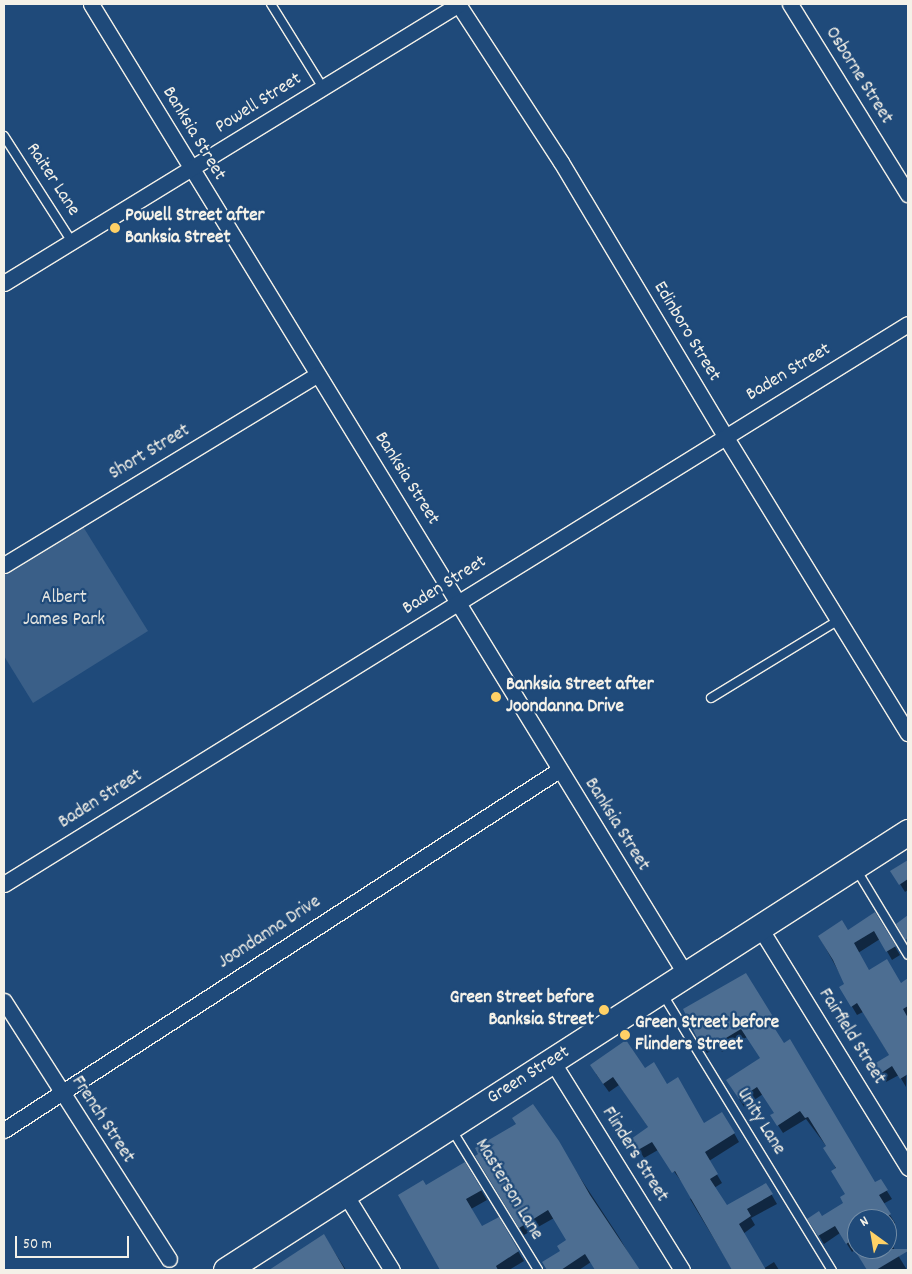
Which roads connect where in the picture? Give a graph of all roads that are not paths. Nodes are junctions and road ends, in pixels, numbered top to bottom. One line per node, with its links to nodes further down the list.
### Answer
1 (91, 4): 7 (street, Banksia Street)
2 (271, 4): 5 (lane)
3 (458, 4): 5 (street, Powell Street); 13 (street, Edinboro Street)
4 (790, 4): 8 (street, Osborne Street)
5 (323, 88): 7 (street, Powell Street)
6 (4, 136): 9 (lane, Raiter Lane)
7 (190, 170): 9 (street, Powell Street); 12 (street, Banksia Street)
8 (908, 194)
9 (72, 242): 10 (street, Powell Street)
10 (4, 284)
11 (908, 324): 13 (street, Baden Street)
12 (317, 375): 14 (street, Short Street); 15 (street, Banksia Street)
13 (725, 436): 15 (street, Baden Street); 16 (street, Edinboro Street)
14 (4, 566)
15 (456, 603): 19 (street, Banksia Street); 22 (street, Baden Street)
16 (839, 620): 17 (lane); 18 (street, Edinboro Street)
17 (711, 698)
18 (908, 733)
19 (559, 770): 25 (street, Banksia Street); 29 (street, Joondanna Drive)
20 (908, 832): 21 (main road, Green Street)
21 (855, 868): 23 (main road, Green Street); 24 (lane)
22 (4, 884)
23 (760, 928): 25 (main road, Green Street); 32 (street, Fairfield Street)
24 (908, 955)
25 (686, 975): 26 (main road, Green Street)
26 (661, 992): 28 (main road, Green Street); 39 (lane, Unity Lane)
27 (4, 1001): 29 (street, French Street)
28 (552, 1061): 30 (main road, Green Street); 38 (street, Flinders Street)
29 (61, 1094): 31 (street, Joondanna Drive); 34 (street, French Street)
30 (450, 1126): 33 (main road, Green Street); 37 (lane, Masterson Lane)
31 (4, 1130)
32 (908, 1168)
33 (344, 1194): 35 (main road, Green Street); 36 (street)
34 (169, 1259)
35 (239, 1267)
36 (392, 1270)
37 (538, 1270)
38 (682, 1270)
39 (832, 1270)

